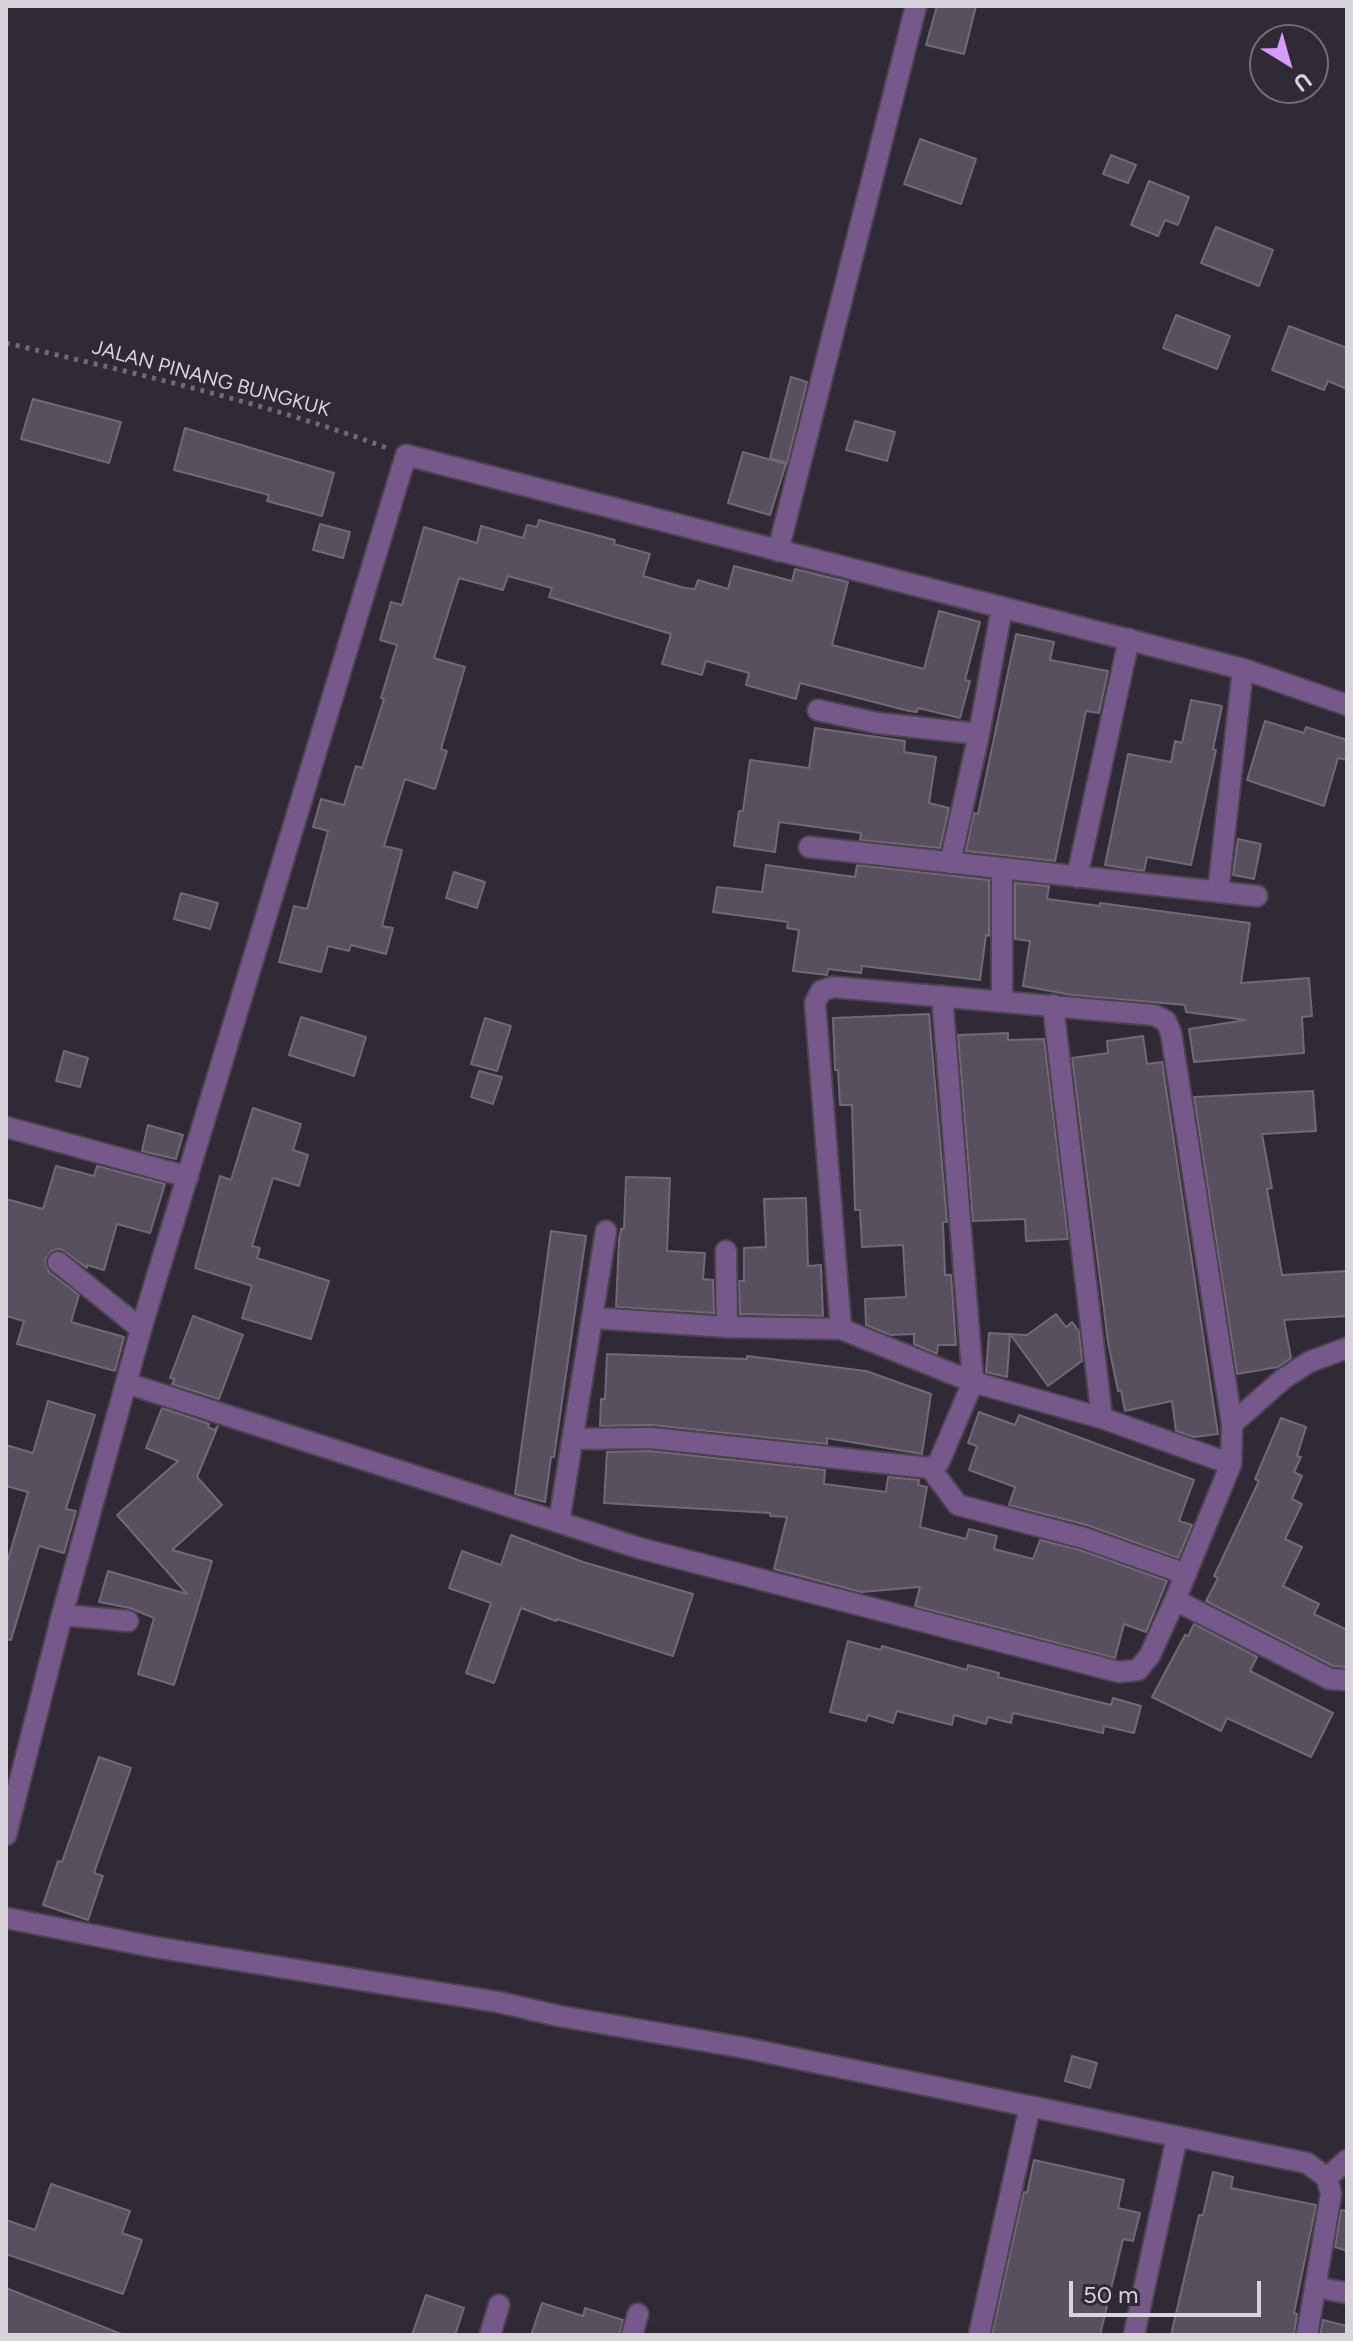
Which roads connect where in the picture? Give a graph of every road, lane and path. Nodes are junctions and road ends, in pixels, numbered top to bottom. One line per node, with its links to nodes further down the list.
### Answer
1 (916, 6): 4 (street)
2 (6, 343): 3 (path, JALAN PINANG BUNGKUK)
3 (406, 455): 4 (street); 21 (street)
4 (778, 551): 5 (street)
5 (1002, 607): 6 (street); 10 (street)
6 (1129, 639): 7 (street); 14 (street)
7 (1243, 669): 8 (street); 15 (street)
8 (1347, 705)
9 (818, 710): 10 (street)
10 (979, 734): 12 (street)
11 (809, 847): 12 (street)
12 (950, 863): 13 (street)
13 (1002, 868): 14 (street); 18 (street)
14 (1077, 877): 15 (street)
15 (1218, 892): 16 (street)
16 (1257, 896)
17 (942, 996): 18 (street); 28 (street); 30 (street)
18 (1002, 1001): 19 (street)
19 (1053, 1005): 32 (street); 33 (street)
20 (6, 1127): 21 (street)
21 (188, 1177): 27 (street)
22 (606, 1231): 25 (street)
23 (726, 1251): 26 (street)
24 (58, 1262): 27 (street)
25 (593, 1318): 26 (street); 34 (street)
26 (727, 1327): 28 (street)
27 (141, 1329): 31 (street)
28 (841, 1329): 30 (street)
29 (1347, 1348): 33 (street)
30 (973, 1382): 32 (street); 36 (street)
31 (126, 1383): 37 (street); 40 (street)
32 (1102, 1418): 35 (street)
33 (1232, 1424): 35 (street)
34 (574, 1439): 36 (street); 37 (street)
35 (1231, 1464): 38 (street)
36 (930, 1468): 38 (street)
37 (559, 1522): 39 (street)
38 (1186, 1574): 39 (street)
39 (1175, 1600): 42 (street)
40 (62, 1615): 41 (street); 43 (street)
41 (128, 1621)
42 (1347, 1680)
43 (6, 1835)
44 (6, 1918): 45 (street)
45 (1030, 2106): 46 (street); 55 (street)
46 (1177, 2137): 48 (street); 56 (street)
47 (1347, 2160): 48 (street)
48 (1327, 2178): 49 (street)
49 (1315, 2287): 50 (street); 57 (street)
50 (1347, 2293)
51 (499, 2305): 53 (street)
52 (638, 2314): 54 (street)
53 (490, 2335)
54 (632, 2335)
55 (979, 2335)
56 (1134, 2335)
57 (1307, 2335)

